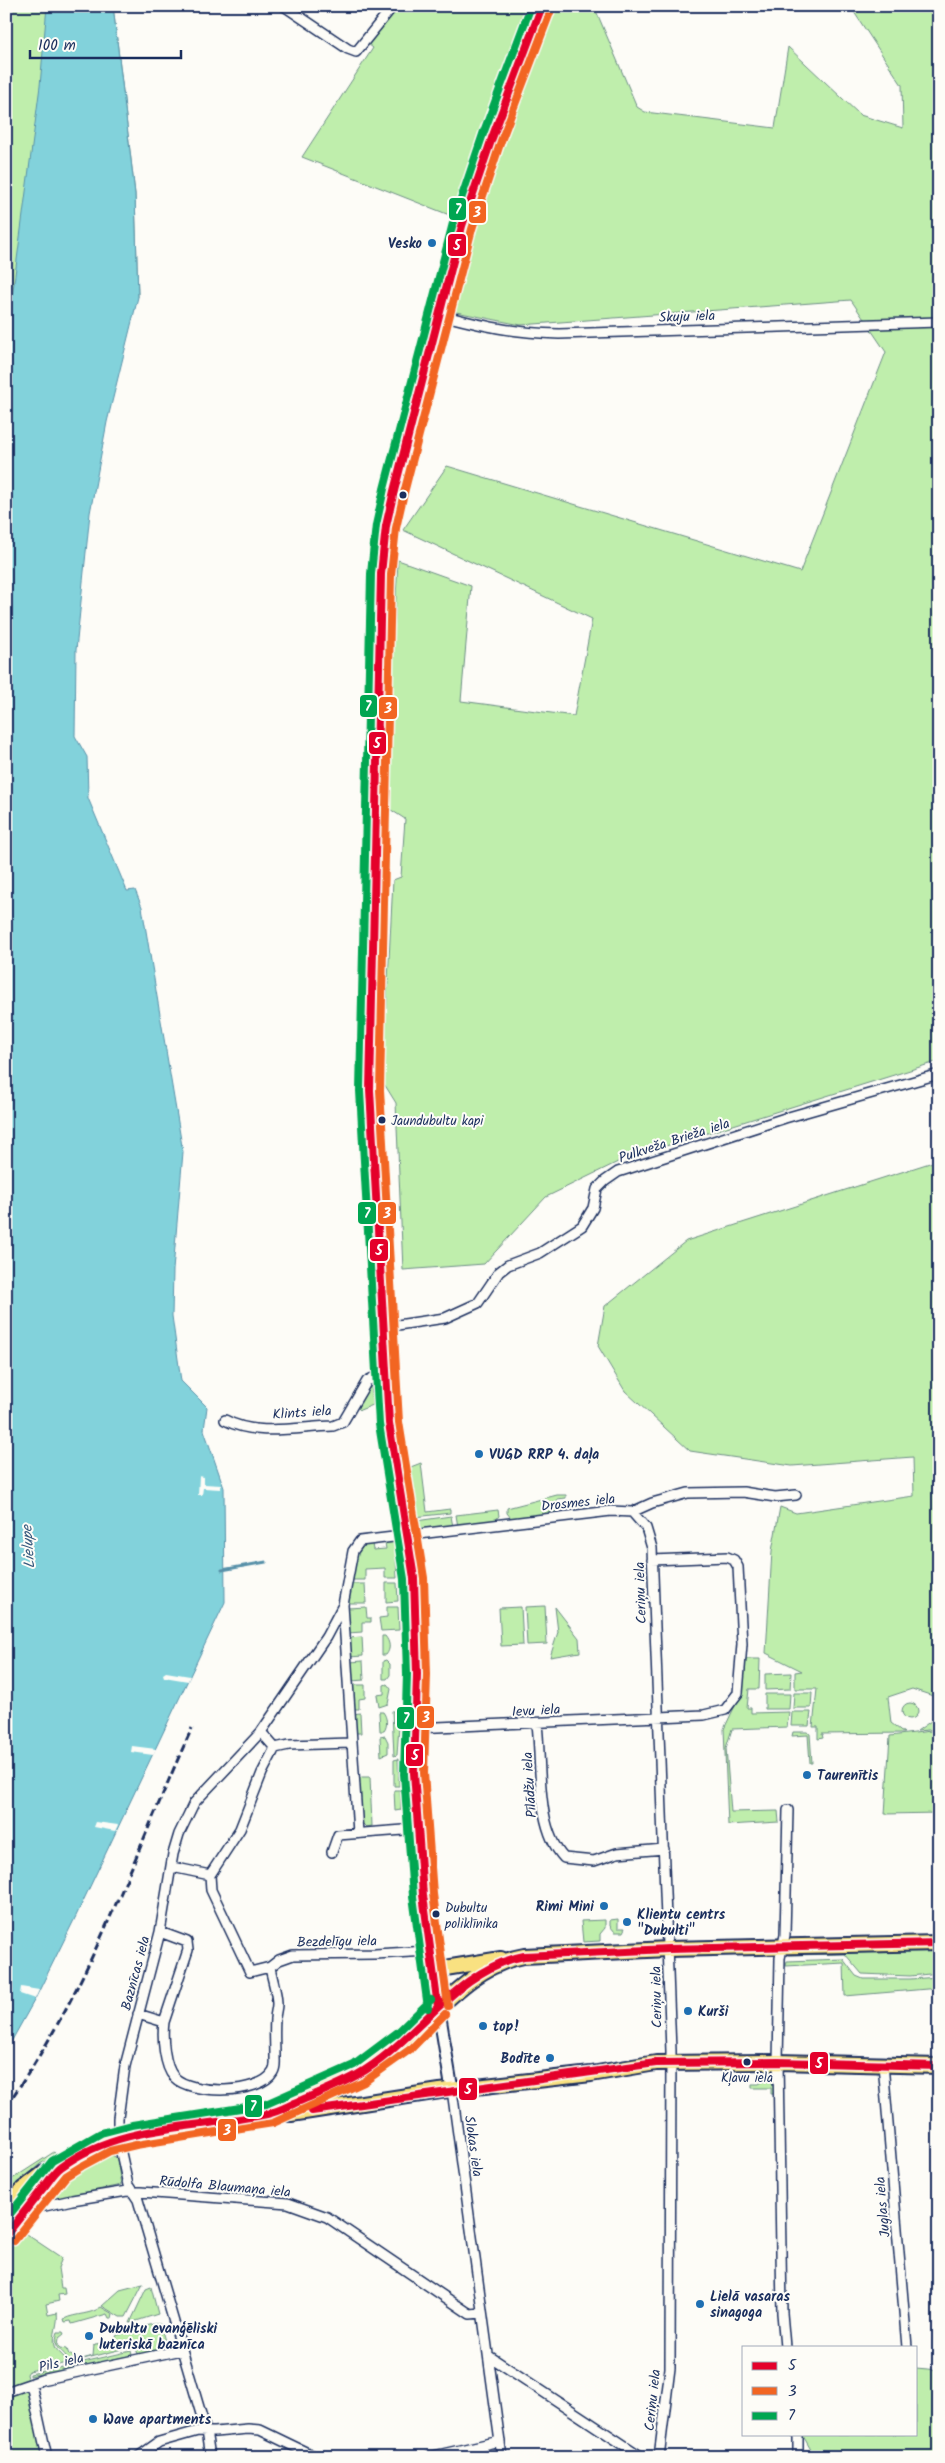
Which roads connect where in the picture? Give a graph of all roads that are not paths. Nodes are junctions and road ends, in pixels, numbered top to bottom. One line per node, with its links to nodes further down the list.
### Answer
1 (284, 6): 2 (street)
2 (392, 6)
3 (539, 8): 4 (main road, Slokas iela)
4 (438, 314): 5 (street, Skuju iela); 7 (main road, Slokas iela)
5 (939, 322)
6 (939, 1074): 7 (street, Pulkveža Brieža iela)
7 (384, 1327): 8 (main road, Slokas iela)
8 (386, 1371): 9 (street, Klints iela); 12 (main road, Slokas iela)
9 (225, 1420)
10 (796, 1495): 11 (street, Drosmes iela)
11 (632, 1512): 12 (street, Drosmes iela); 14 (street, Ceriņu iela)
12 (409, 1536): 13 (street, Drosmes iela); 18 (main road, Slokas iela)
13 (360, 1540): 15 (street, Baznīcas iela)
14 (652, 1560): 16 (street, Ceriņu iela); 16 (street, Ievu iela)
15 (343, 1606): 19 (street, Baznīcas iela); 20 (street)
16 (659, 1717): 17 (street, Ievu iela); 25 (street, Ceriņu iela)
17 (538, 1724): 18 (street, Ievu iela); 25 (street, Pīlādžu iela)
18 (415, 1728): 23 (main road, Slokas iela)
19 (261, 1732): 21 (street); 27 (street, Baznīcas iela)
20 (350, 1743): 21 (street); 24 (street)
21 (275, 1748): 28 (street)
22 (788, 1810): 31 (street)
23 (417, 1830): 24 (street); 33 (main road, Slokas iela)
24 (358, 1833): 26 (street)
25 (664, 1849): 32 (street, Ceriņu iela)
26 (332, 1852)
27 (172, 1867): 28 (street); 29 (street, Baznīcas iela)
28 (210, 1875): 35 (street, Bezdelīgu iela)
29 (160, 1932): 38 (street, Baznīcas iela); 39 (street)
30 (939, 1942): 31 (main road)
31 (783, 1946): 32 (main road); 41 (street)
32 (668, 1949): 34 (main road); 40 (street, Ceriņu iela)
33 (429, 1951): 35 (street, Bezdelīgu iela); 36 (main road, Slokas iela)
34 (507, 1959): 36 (main road); 37 (main road)
35 (270, 1967): 39 (street)
36 (432, 1970): 37 (main road, Slokas iela)
37 (438, 2007): 44 (main road); 45 (main road, Slokas iela)
38 (138, 2014): 39 (street); 48 (street, Baznīcas iela)
39 (164, 2022)
40 (670, 2062): 41 (main road); 45 (main road); 71 (street, Ceriņu iela)
41 (778, 2062): 42 (main road); 55 (street)
42 (883, 2064): 43 (main road); 56 (street, Juglas iela)
43 (939, 2066)
44 (336, 2086): 46 (main road); 47 (main road)
45 (452, 2090): 46 (main road); 54 (street, Slokas iela)
46 (336, 2107): 47 (main road)
47 (269, 2114): 48 (main road)
48 (118, 2139): 49 (main road); 50 (street, Baznīcas iela)
49 (59, 2168): 51 (main road); 52 (main road)
50 (132, 2192): 52 (street, Rūdolfa Blaumaņa iela); 54 (street, Rūdolfa Blaumaņa iela); 57 (street, Baznīcas iela)
51 (6, 2208)
52 (27, 2210): 53 (main road)
53 (6, 2235)
54 (482, 2313): 58 (street, Slokas iela)
55 (785, 2346)
56 (907, 2346)
57 (181, 2350): 59 (street, Pils iela); 61 (street, Baznīcas iela)
58 (489, 2356): 63 (street, Slokas iela); 70 (street)
59 (30, 2384): 60 (street, Pils iela); 64 (street)
60 (6, 2392)
61 (206, 2431): 65 (street); 66 (street, Baznīcas iela); 67 (street)
62 (798, 2436): 72 (street)
63 (500, 2441): 68 (street); 69 (street, Slokas iela)
64 (47, 2457)
65 (138, 2457)
66 (210, 2457)
67 (316, 2457)
68 (429, 2457)
69 (502, 2457)
70 (642, 2457)
71 (659, 2457)
72 (798, 2457)

